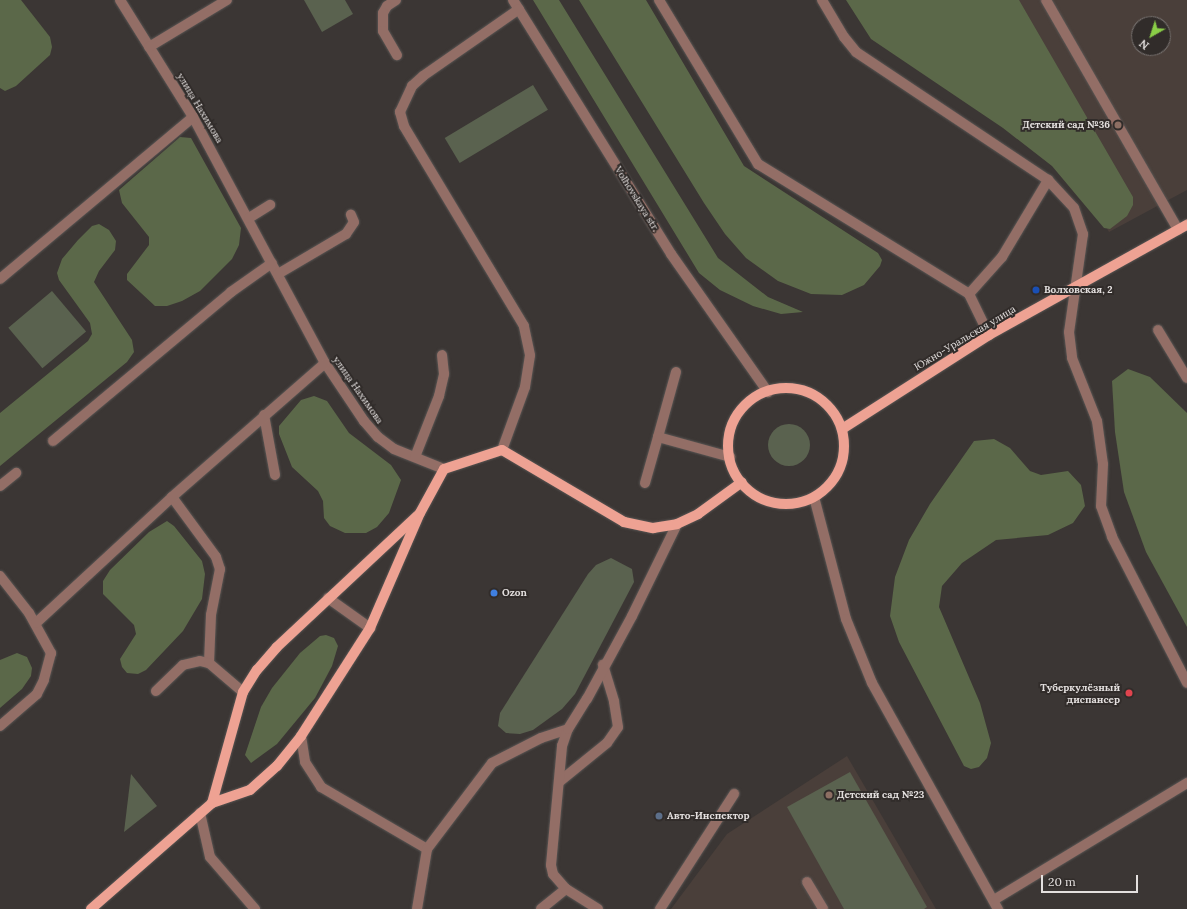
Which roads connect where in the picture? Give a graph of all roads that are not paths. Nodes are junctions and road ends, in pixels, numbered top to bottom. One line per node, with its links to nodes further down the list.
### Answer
1 (120, 0): 9 (street, улица Нахимова)
2 (227, 0): 9 (street)
3 (396, 0): 10 (street)
4 (514, 0): 8 (street, Volhovskaya str.)
5 (660, 0): 22 (street)
6 (822, 0): 12 (street)
7 (1046, 0): 17 (street)
8 (519, 9): 29 (street, Volhovskaya str.); 34 (street)
9 (149, 47): 11 (street, улица Нахимова)
10 (397, 54)
11 (193, 117): 15 (street, улица Нахимова); 20 (street)
12 (1048, 180): 21 (street); 22 (street)
13 (270, 205): 15 (street)
14 (351, 215): 19 (street)
15 (249, 218): 18 (street, улица Нахимова)
16 (1187, 225): 17 (main road, Южно-Уральская улица)
17 (1178, 230): 21 (main road, Южно-Уральская улица)
18 (272, 263): 19 (street, улица Нахимова); 33 (street)
19 (278, 274): 26 (street, улица Нахимова)
20 (0, 279)
21 (1074, 287): 24 (main road, Южно-Уральская улица); 53 (street)
22 (969, 294): 24 (street)
23 (1158, 330): 28 (street)
24 (989, 335): 31 (main road, Южно-Уральская улица)
25 (442, 355): 35 (street)
26 (324, 363): 30 (street); 35 (street, улица Нахимова)
27 (676, 372): 32 (street)
28 (1187, 378)
29 (768, 392): 31 (main road); 36 (main road)
30 (264, 416): 39 (street); 43 (street)
31 (842, 429): 44 (main road)
32 (658, 437): 36 (street); 41 (street)
33 (53, 441)
34 (502, 450): 37 (main road); 46 (main road)
35 (415, 457): 37 (street, улица Нахимова)
36 (730, 457): 40 (main road)
37 (444, 469): 45 (main road)
38 (16, 473): 42 (street)
39 (275, 475)
40 (742, 482): 44 (main road); 46 (main road)
41 (645, 483)
42 (0, 486)
43 (172, 497): 49 (street); 51 (street)
44 (814, 497): 67 (street)
45 (420, 513): 48 (main road); 50 (main road)
46 (677, 524): 52 (street)
47 (0, 576): 49 (street)
48 (328, 598): 50 (street); 55 (main road)
49 (36, 623): 56 (street)
50 (370, 628): 58 (main road)
51 (209, 663): 54 (street); 55 (street)
52 (603, 665): 57 (street); 59 (street)
53 (1187, 682)
54 (156, 691)
55 (243, 692): 62 (main road)
56 (0, 726)
57 (568, 729): 59 (street); 64 (street)
58 (301, 736): 62 (main road); 64 (street)
59 (558, 782): 66 (street)
60 (1187, 783): 67 (street)
61 (734, 794): 74 (street)
62 (212, 803): 63 (main road)
63 (200, 814): 69 (main road); 70 (street)
64 (427, 849): 71 (street)
65 (807, 882): 75 (street)
66 (566, 889): 68 (street); 72 (street)
67 (996, 905)
68 (586, 906): 73 (street)
69 (91, 909)
70 (256, 909)
71 (417, 909)
72 (541, 909)
73 (598, 909)
74 (660, 909)
75 (823, 909)

